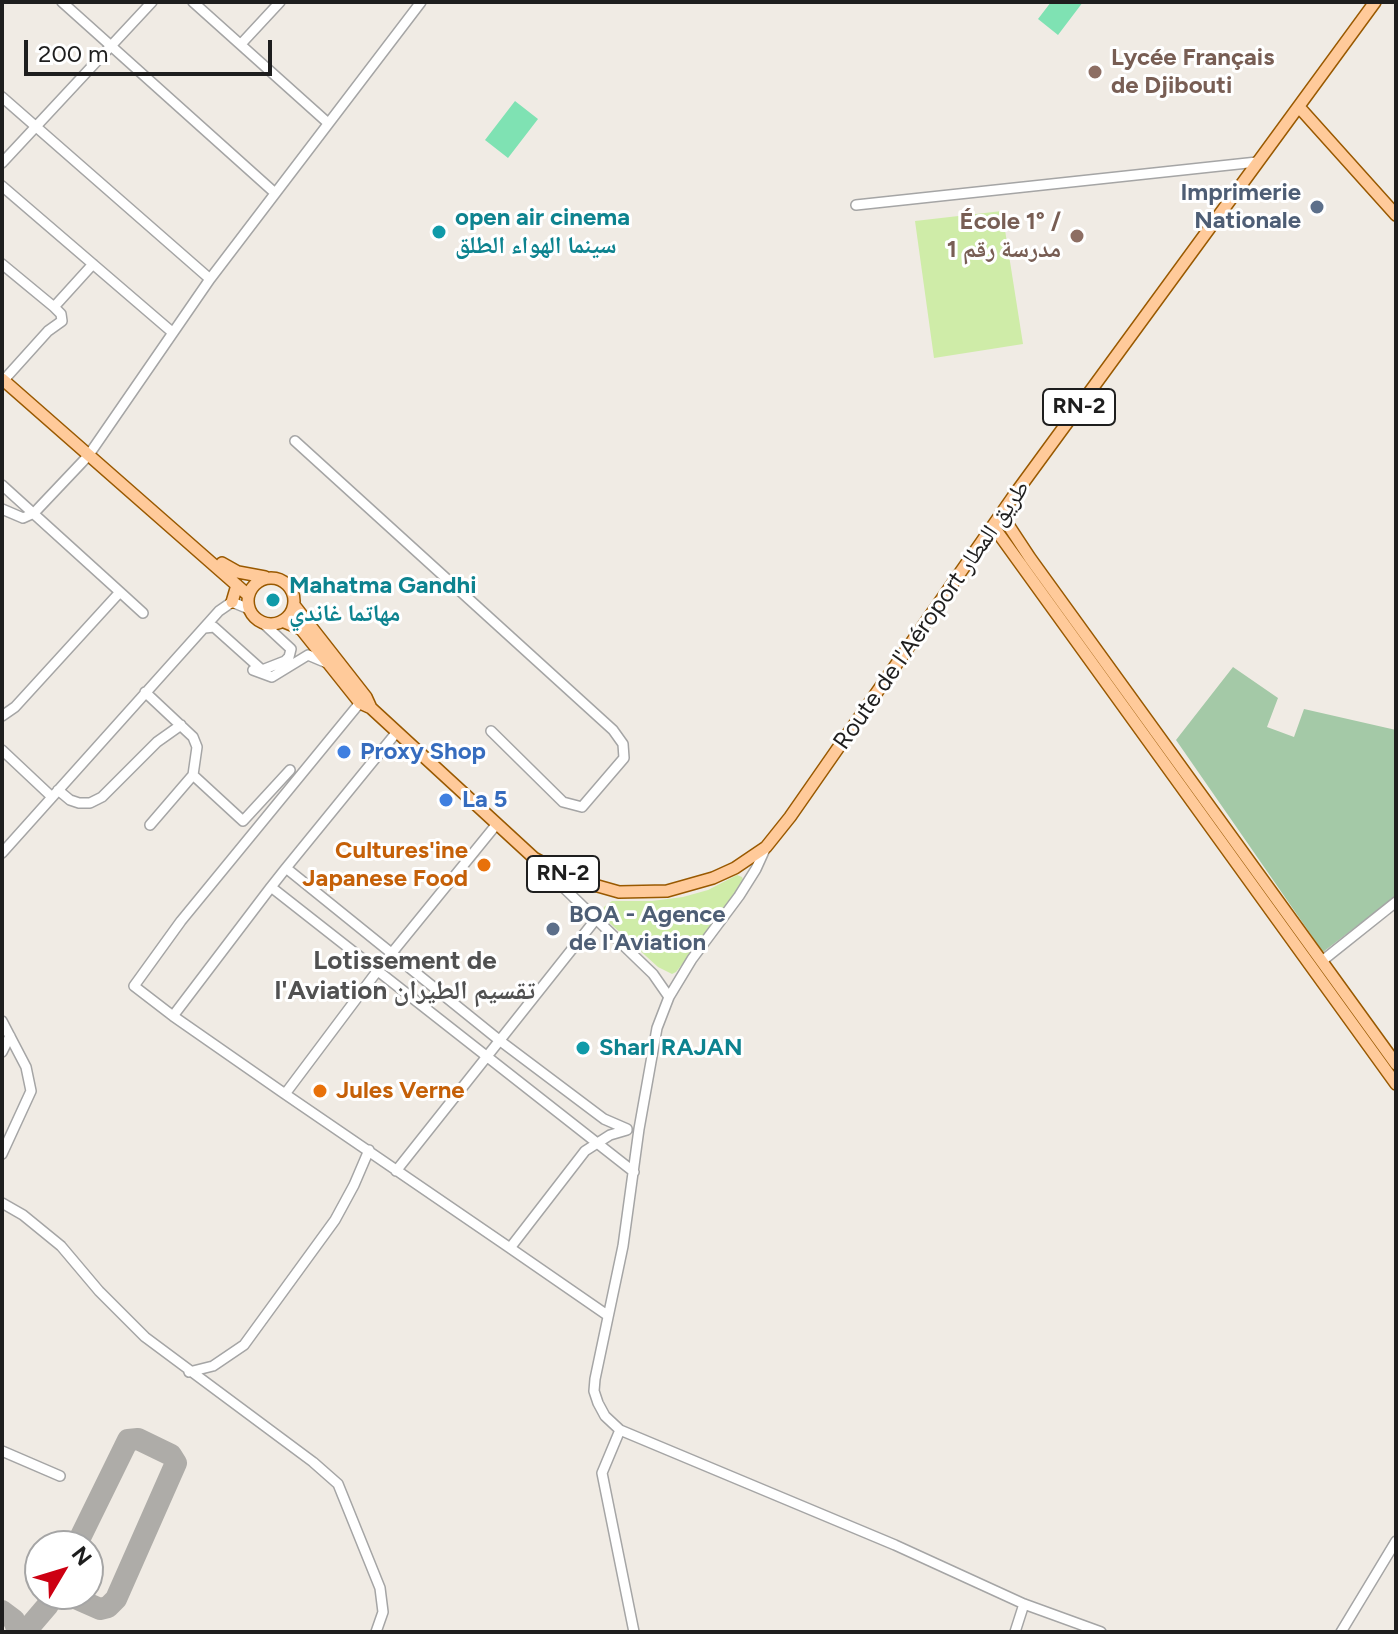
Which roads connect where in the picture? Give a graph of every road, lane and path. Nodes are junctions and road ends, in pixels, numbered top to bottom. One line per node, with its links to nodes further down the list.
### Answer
1 (62, 2): 8 (street)
2 (152, 2): 8 (street)
3 (193, 2): 7 (street)
4 (280, 2): 7 (street)
5 (421, 2): 11 (street)
6 (1375, 2): 10 (main road, Route de l'Aéroport طريق المطار / RN-2)
7 (241, 44): 11 (street)
8 (110, 47): 12 (street); 16 (street)
9 (2, 97): 12 (street)
10 (1299, 107): 13 (main road, Route de l'Aéroport طريق المطار / RN-2); 18 (main road)
11 (328, 123): 16 (street)
12 (37, 127): 14 (street); 21 (street)
13 (1257, 162): 17 (street); 30 (main road, Route de l'Aéroport طريق المطار / RN-2)
14 (2, 163)
15 (2, 186): 20 (street)
16 (275, 193): 21 (street)
17 (856, 205)
18 (1396, 215)
19 (2, 264): 22 (street)
20 (93, 264): 22 (street); 23 (street)
21 (210, 279): 23 (street)
22 (54, 307): 24 (street)
23 (172, 332): 26 (street)
24 (3, 380): 26 (main road, RN-2)
25 (295, 441): 49 (street)
26 (88, 456): 29 (street); 32 (main road, RN-2)
27 (2, 485): 29 (street)
28 (2, 509): 29 (street)
29 (34, 513): 35 (street)
30 (1001, 514): 31 (main road, Route de l'Aéroport طريق المطار / RN-2); 52 (main road)
31 (993, 526): 52 (main road); 58 (main road, Route de l'Aéroport طريق المطار / RN-2)
32 (188, 541): 33 (main road, RN-2); 34 (main road, RN-2)
33 (266, 578): 36 (main road); 38 (main road, RN-2)
34 (237, 585): 36 (main road, RN-2); 37 (main road)
35 (120, 592): 40 (street); 47 (street)
36 (248, 595): 39 (main road)
37 (232, 602): 39 (street); 43 (street)
38 (294, 605): 41 (main road); 46 (main road, Route de l'Aéroport طريق المطار / RN-2)
39 (249, 609): 42 (main road)
40 (143, 613)
41 (282, 621): 42 (main road); 44 (main road, Route de l'Aéroport طريق المطار / RN-2)
42 (263, 623): 43 (street)
43 (202, 630): 44 (street); 45 (street)
44 (327, 663): 46 (main road, Route de l'Aéroport طريق المطار / RN-2)
45 (145, 692): 48 (street); 55 (street)
46 (365, 703): 50 (main road, Route de l'Aéroport طريق المطار / RN-2); 69 (street)
47 (2, 716)
48 (181, 725): 54 (street); 55 (street)
49 (491, 731)
50 (396, 733): 57 (main road, Route de l'Aéroport طريق المطار / RN-2); 61 (street)
51 (2, 750): 55 (street)
52 (1168, 758): 66 (main road); 73 (main road)
53 (290, 770): 54 (street)
54 (193, 775): 56 (street)
55 (55, 794): 59 (street)
56 (150, 825)
57 (496, 825): 60 (main road, Route de l'Aéroport طريق المطار / RN-2); 65 (street)
58 (766, 847): 60 (main road, Route de l'Aéroport طريق المطار / RN-2); 68 (street)
59 (2, 853)
60 (534, 858): 64 (street)
61 (286, 868): 62 (street); 65 (street)
62 (271, 887): 67 (street); 69 (street)
63 (1396, 902): 66 (street)
64 (596, 919): 68 (street); 72 (street)
65 (393, 952): 67 (street); 72 (street)
66 (1322, 961): 73 (main road)
67 (378, 970): 75 (street); 78 (street)
68 (669, 997): 79 (street)
69 (173, 1016): 78 (street)
70 (2, 1021): 71 (street)
71 (10, 1036): 74 (street); 83 (street)
72 (499, 1040): 75 (street); 80 (street)
73 (1387, 1051): 76 (main road); 77 (main road)
74 (2, 1052)
75 (486, 1057): 81 (street); 84 (street)
76 (1396, 1064)
77 (1396, 1084)
78 (285, 1094): 82 (street)
79 (639, 1129): 80 (street); 85 (street)
80 (627, 1130): 81 (street)
81 (595, 1143): 85 (street); 87 (street)
82 (369, 1150): 84 (street); 89 (street)
83 (2, 1154)
84 (396, 1171): 87 (street)
85 (634, 1172): 88 (street)
86 (2, 1203): 89 (street)
87 (510, 1248): 88 (street)
88 (607, 1315): 90 (street)
89 (189, 1372): 95 (street)
90 (620, 1430): 94 (street); 96 (street)
91 (2, 1451): 92 (street)
92 (60, 1476)
93 (1396, 1541): 99 (street)
94 (1024, 1604): 97 (street); 98 (street)
95 (376, 1632)
96 (634, 1632)
97 (1015, 1632)
98 (1101, 1632)
99 (1341, 1632)

